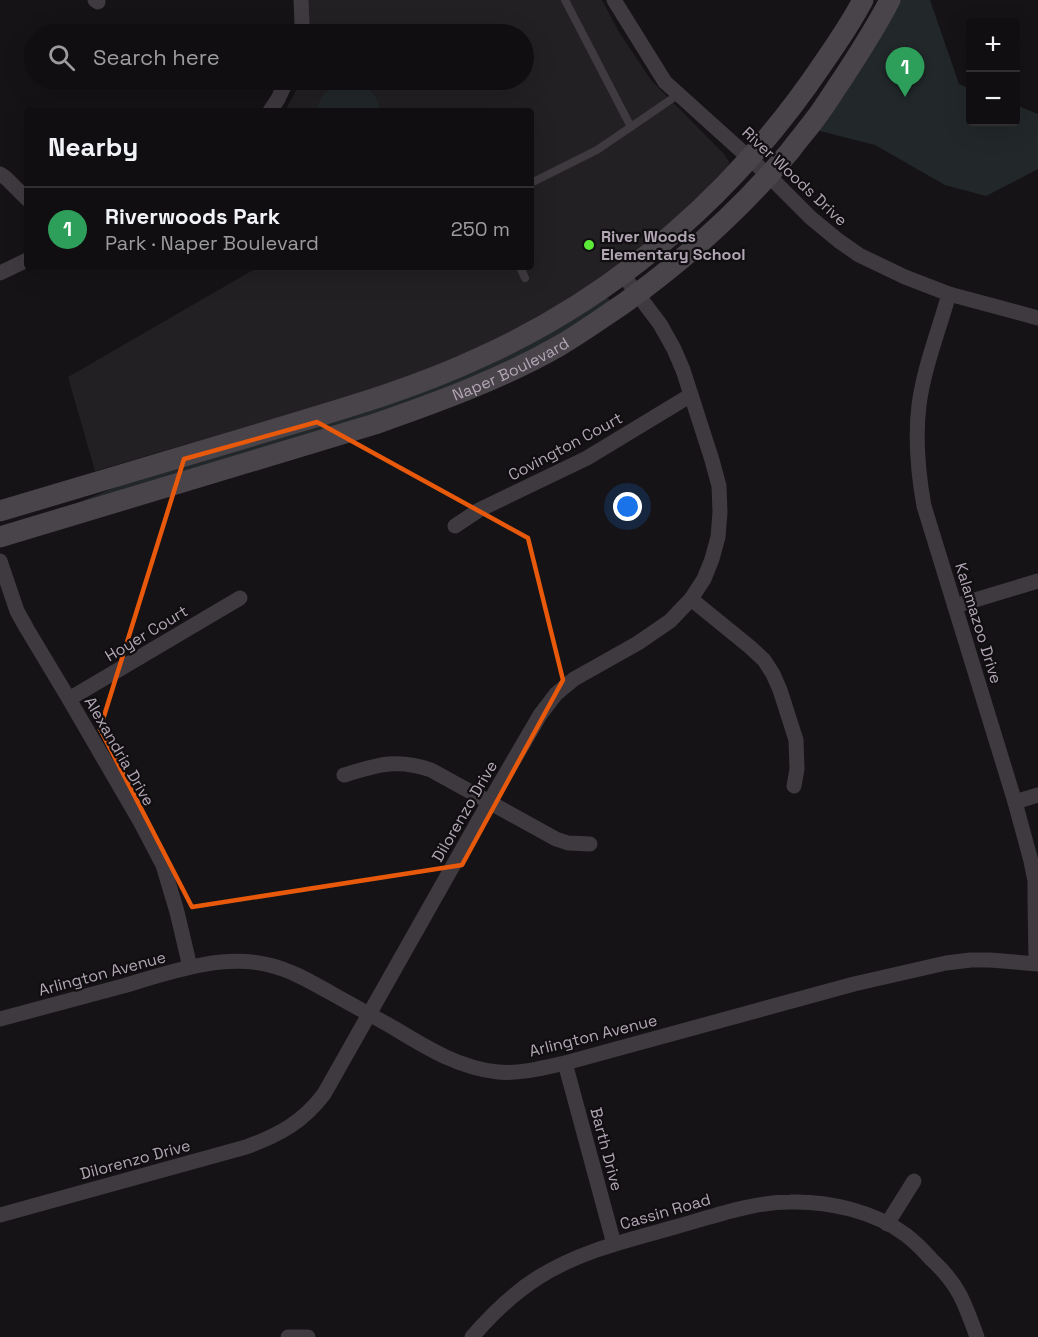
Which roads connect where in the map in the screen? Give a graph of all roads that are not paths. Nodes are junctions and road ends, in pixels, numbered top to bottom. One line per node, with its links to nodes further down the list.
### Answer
1 (301, 0): 6 (street)
2 (565, 0): 10 (lane)
3 (614, 0): 8 (street, River Woods Drive)
4 (863, 0): 11 (main road, Naper Boulevard)
5 (890, 0): 13 (main road, Naper Boulevard)
6 (302, 24)
7 (282, 90): 9 (street)
8 (679, 94): 10 (lane); 11 (street, River Woods Drive)
9 (272, 108)
10 (631, 126): 14 (lane)
11 (750, 159): 13 (street, River Woods Drive); 19 (main road, Naper Boulevard)
12 (0, 174): 15 (street)
13 (769, 176): 21 (main road, Naper Boulevard); 22 (street, River Woods Drive)
14 (534, 182)
15 (24, 196)
16 (24, 261): 18 (street)
17 (521, 270): 20 (lane)
18 (0, 273)
19 (623, 275): 21 (street, Dilorenzo Drive); 25 (main road, Naper Boulevard)
20 (525, 278)
21 (638, 293): 24 (street, Dilorenzo Drive); 27 (main road, Naper Boulevard)
22 (949, 294): 23 (street, River Woods Drive); 32 (street, Kalamazoo Drive)
23 (1038, 318)
24 (691, 396): 26 (street, Covington Court); 31 (street, Dilorenzo Drive)
25 (0, 511)
26 (456, 526)
27 (0, 537)
28 (0, 561): 33 (street, Alexandria Drive)
29 (1038, 581): 32 (street)
30 (240, 598): 33 (street, Hoyer Court)
31 (691, 599): 35 (street); 38 (street, Dilorenzo Drive)
32 (955, 606): 37 (street, Kalamazoo Drive)
33 (69, 699): 41 (street, Alexandria Drive)
34 (344, 775): 38 (street)
35 (794, 786)
36 (1038, 795): 37 (street)
37 (1015, 802): 40 (street, Kalamazoo Drive)
38 (489, 803): 39 (street); 42 (street, Dilorenzo Drive)
39 (590, 844)
40 (1037, 964): 44 (street, Arlington Avenue)
41 (190, 967): 42 (street, Arlington Avenue); 43 (street, Arlington Avenue)
42 (370, 1014): 44 (street, Arlington Avenue); 46 (street, Dilorenzo Drive)
43 (0, 1019)
44 (565, 1064): 48 (street, Barth Drive)
45 (914, 1181): 47 (street)
46 (0, 1215)
47 (890, 1225): 48 (street, Cassin Road); 52 (street, Cassin Road)
48 (614, 1244): 51 (street, Cassin Road)
49 (288, 1337): 50 (street)
50 (308, 1337)
51 (472, 1337)
52 (977, 1337)

